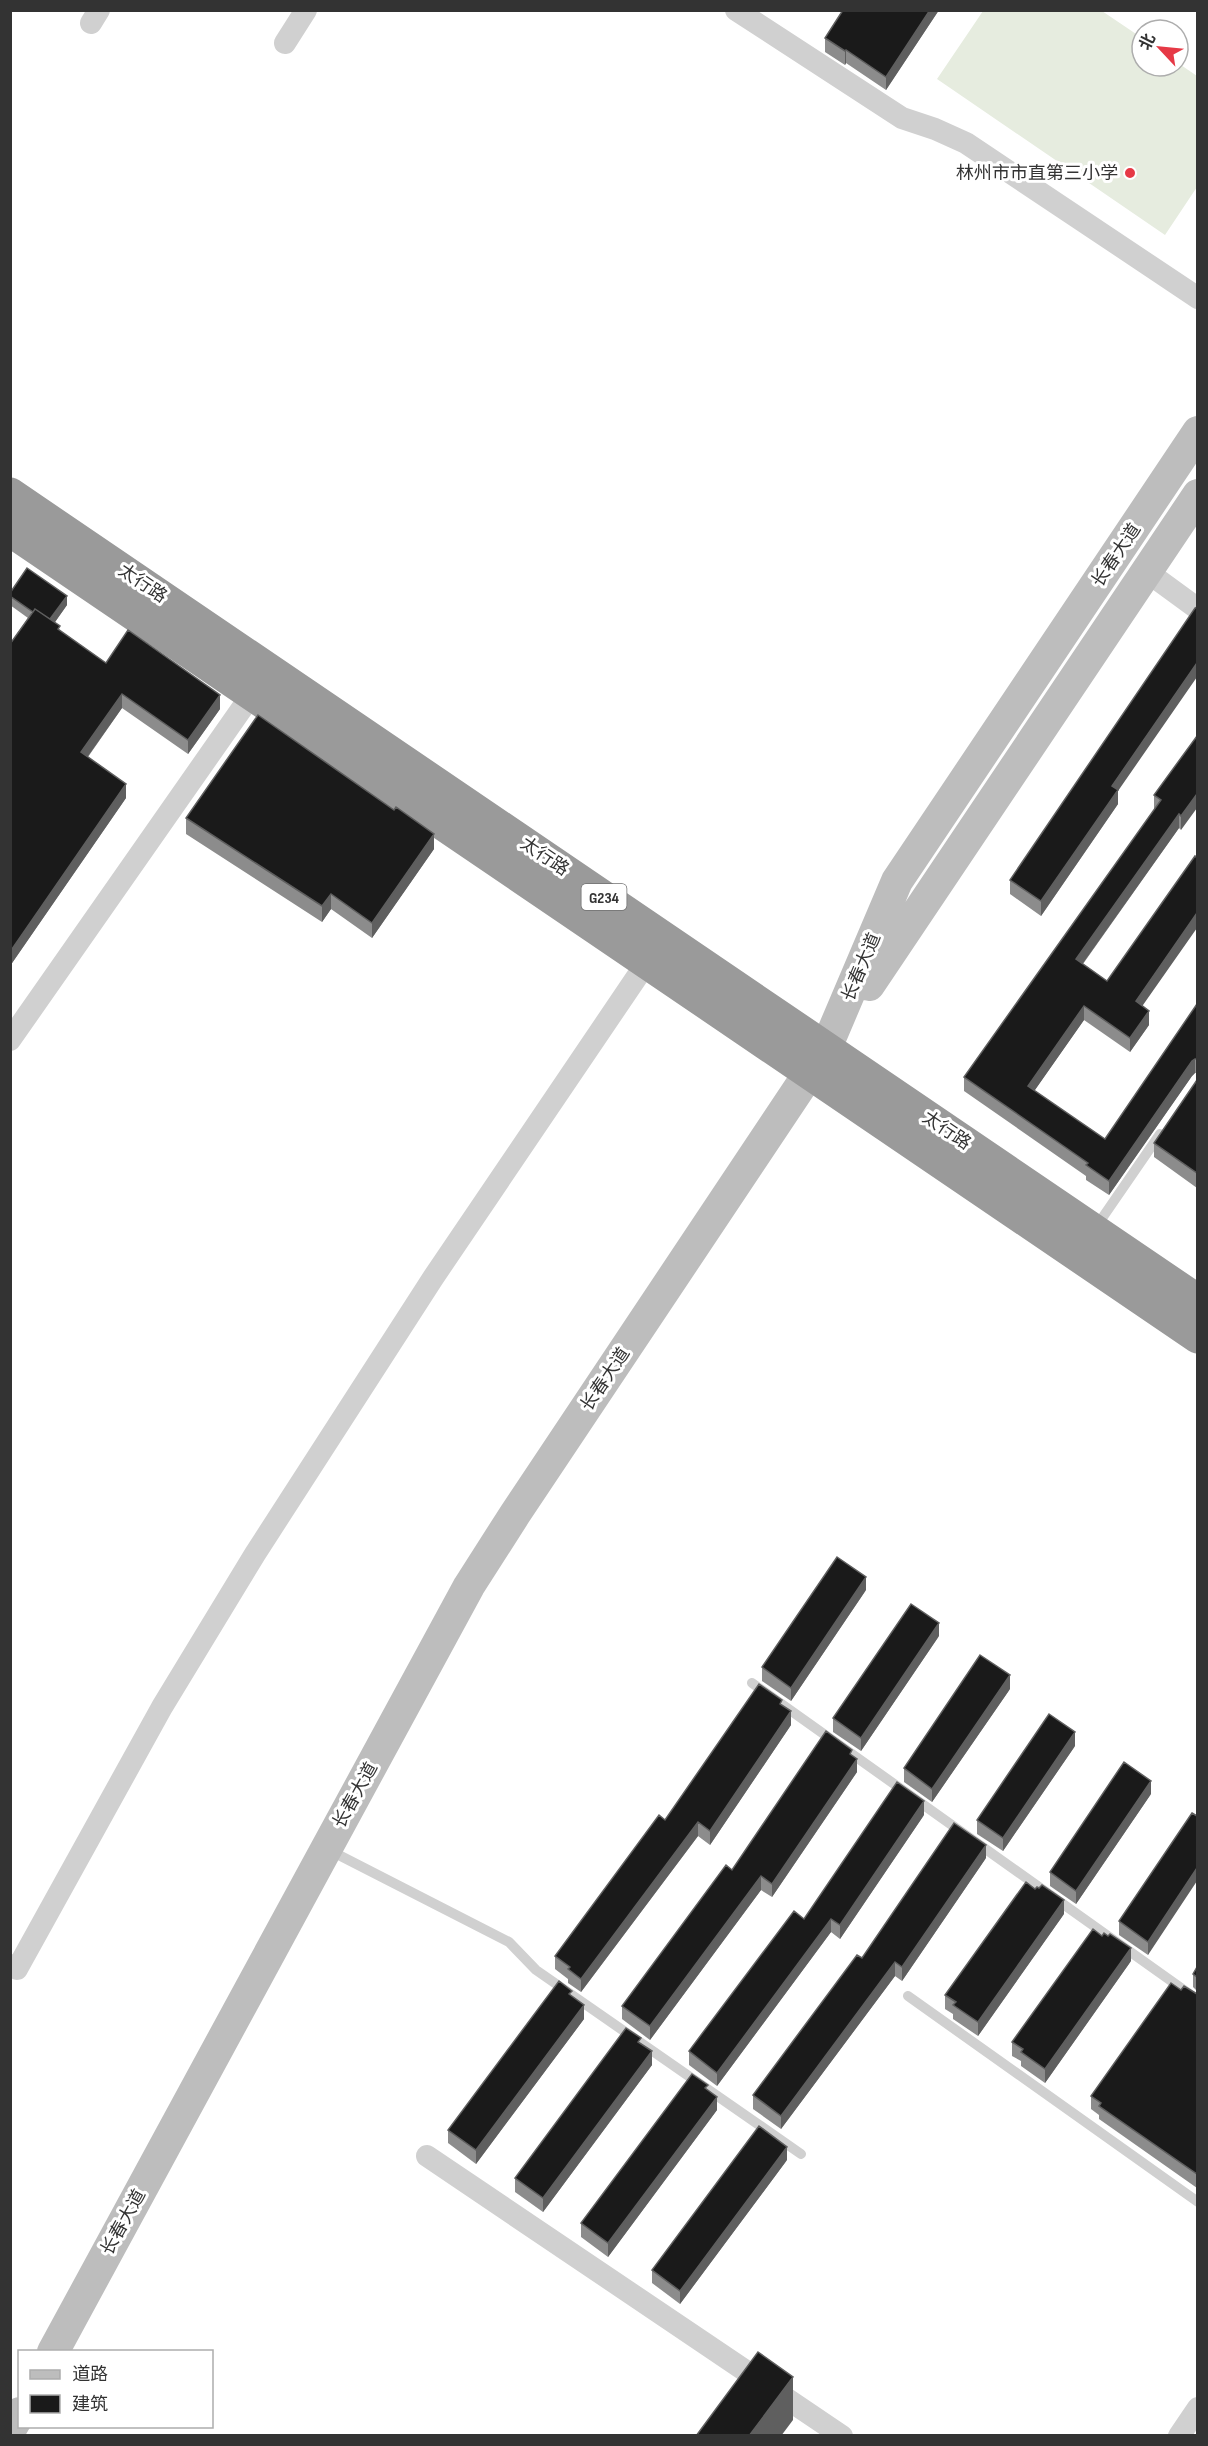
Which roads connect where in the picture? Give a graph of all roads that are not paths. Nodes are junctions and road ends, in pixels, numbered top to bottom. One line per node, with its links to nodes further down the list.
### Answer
1 (306, 10): 3 (street)
2 (736, 10): 4 (street)
3 (285, 43)
4 (1197, 298)
5 (1197, 432): 14 (main road, 长春大道)
6 (10, 494): 14 (highway, 太行路 / G234)
7 (1197, 495): 9 (main road)
8 (10, 530): 11 (highway, 太行路 / G234)
9 (1146, 571): 10 (street); 14 (main road)
10 (1197, 609)
11 (252, 694): 12 (highway, 太行路 / G234); 13 (street)
12 (647, 962): 14 (highway, 太行路 / G234); 21 (street)
13 (10, 1040)
14 (818, 1060): 16 (highway, 太行路 / G234); 18 (highway, 太行路 / G234); 20 (main road, 长春大道)
15 (1165, 1127): 16 (lane)
16 (1094, 1230): 17 (highway, 太行路 / G234)
17 (1197, 1301)
18 (1197, 1337)
19 (752, 1683): 23 (lane)
20 (326, 1848): 24 (lane); 27 (main road, 长春大道)
21 (10, 1965)
22 (908, 1996): 26 (lane)
23 (1197, 2000)
24 (801, 2154)
25 (427, 2156): 31 (street)
26 (1197, 2202)
27 (54, 2350)
28 (1197, 2408): 32 (street)
29 (18, 2416): 30 (main road)
30 (10, 2430)
31 (842, 2436)
32 (1179, 2436)

